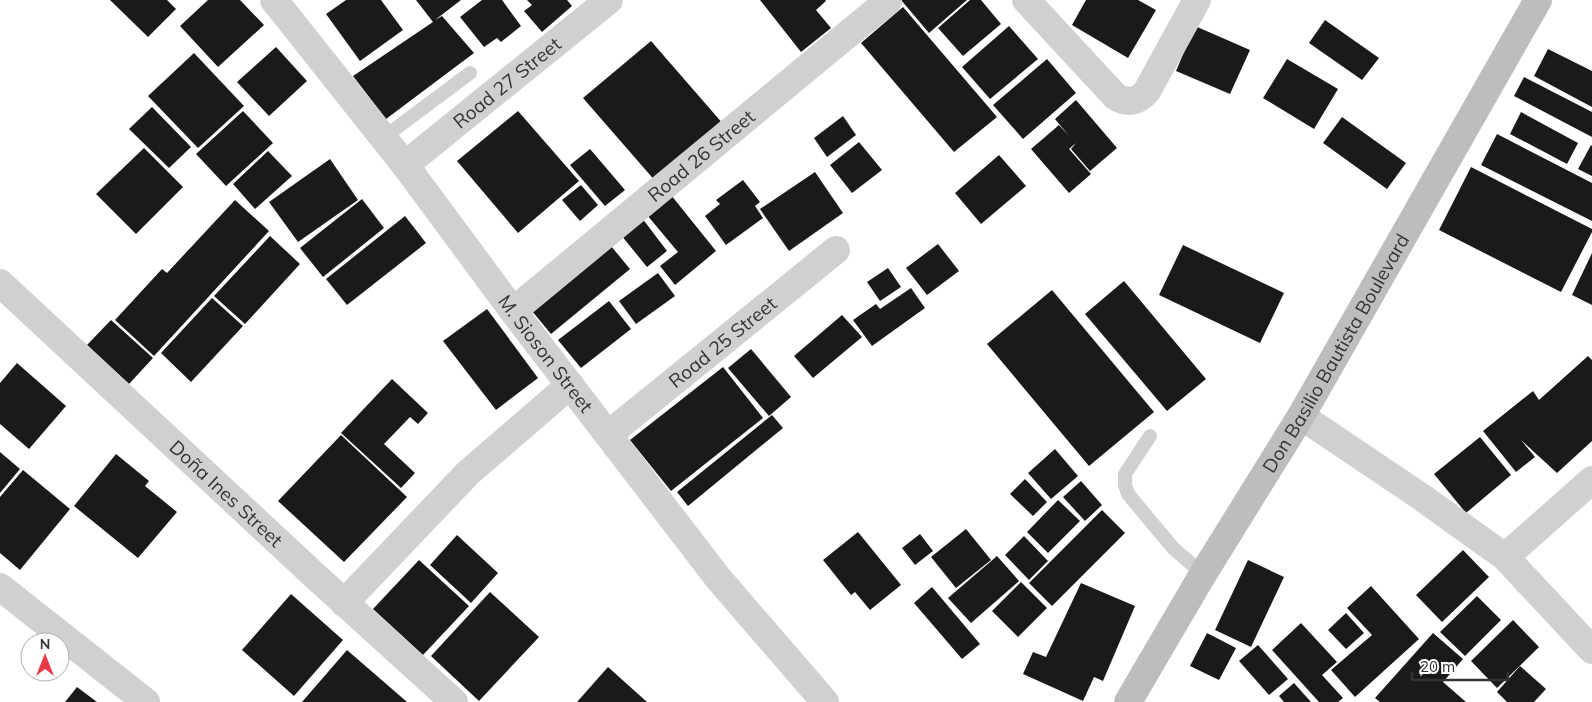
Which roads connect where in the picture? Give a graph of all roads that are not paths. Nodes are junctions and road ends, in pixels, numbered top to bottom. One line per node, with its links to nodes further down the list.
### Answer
1 (609, 0): 9 (street, Road 27 Street)
2 (1026, 0): 3 (street)
3 (1197, 0)
4 (888, 1): 12 (street, Road 26 Street)
5 (1532, 2): 14 (main road, Don Basilio Bautista Boulevard)
6 (287, 4): 8 (street, M. Sioson Street)
7 (470, 73): 8 (lane)
8 (384, 138): 9 (street, M. Sioson Street)
9 (405, 165): 12 (street, M. Sioson Street)
10 (836, 250): 15 (street, Road 25 Street)
11 (0, 283): 21 (street, Doña Ines Street)
12 (513, 310): 13 (street, M. Sioson Street)
13 (570, 385): 15 (street, M. Sioson Street); 21 (street)
14 (1302, 416): 18 (street); 19 (main road, Don Basilio Bautista Boulevard)
15 (609, 434): 25 (street, M. Sioson Street)
16 (1150, 436): 19 (lane)
17 (1592, 480): 18 (street)
18 (1505, 557): 22 (street)
19 (1203, 574): 26 (main road, Don Basilio Bautista Boulevard)
20 (0, 587): 23 (street)
21 (344, 603): 24 (street, Doña Ines Street)
22 (1592, 650)
23 (146, 702)
24 (454, 702)
25 (825, 702)
26 (1128, 702)

